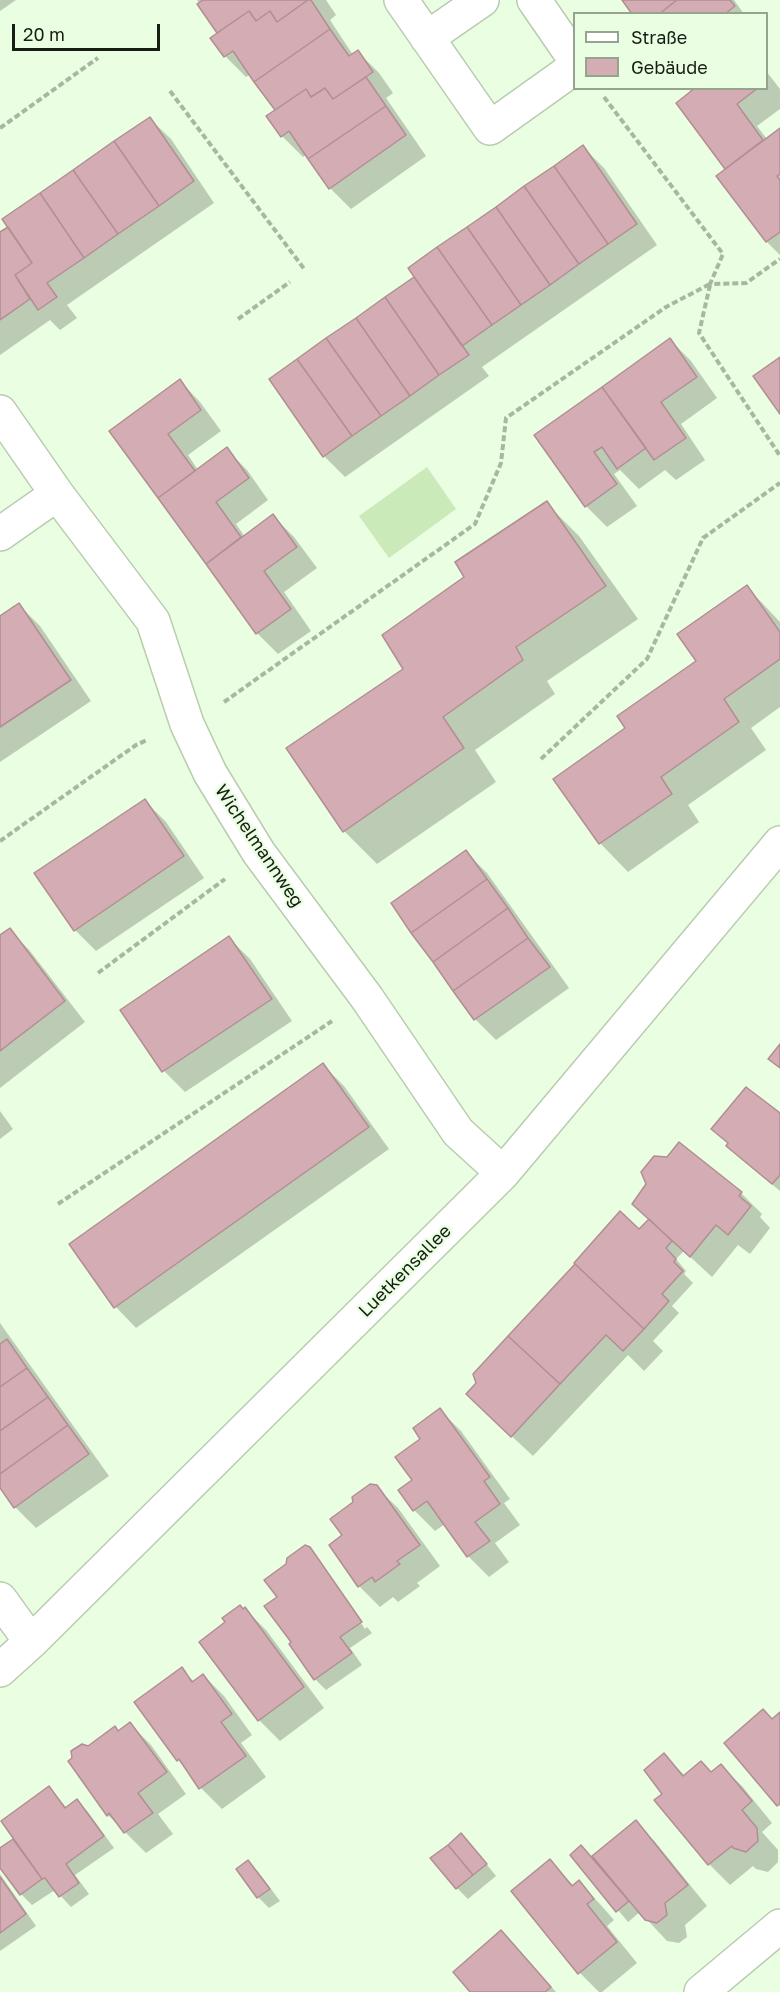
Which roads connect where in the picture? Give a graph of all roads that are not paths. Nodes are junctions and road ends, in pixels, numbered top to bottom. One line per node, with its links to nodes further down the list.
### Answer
1 (401, 0): 4 (street)
2 (482, 0): 4 (street)
3 (534, 0): 5 (street)
4 (427, 38): 6 (street)
5 (573, 57)
6 (573, 70)
7 (0, 412): 8 (street, Wichelmannweg)
8 (57, 494): 9 (street); 11 (street, Wichelmannweg)
9 (0, 534)
10 (780, 843): 11 (street, Luetkensallee)
11 (503, 1173): 13 (street, Luetkensallee)
12 (0, 1599): 13 (street)
13 (31, 1642): 14 (street, Luetkensallee)
14 (0, 1670)
15 (780, 1926): 16 (street)
16 (701, 1992)

